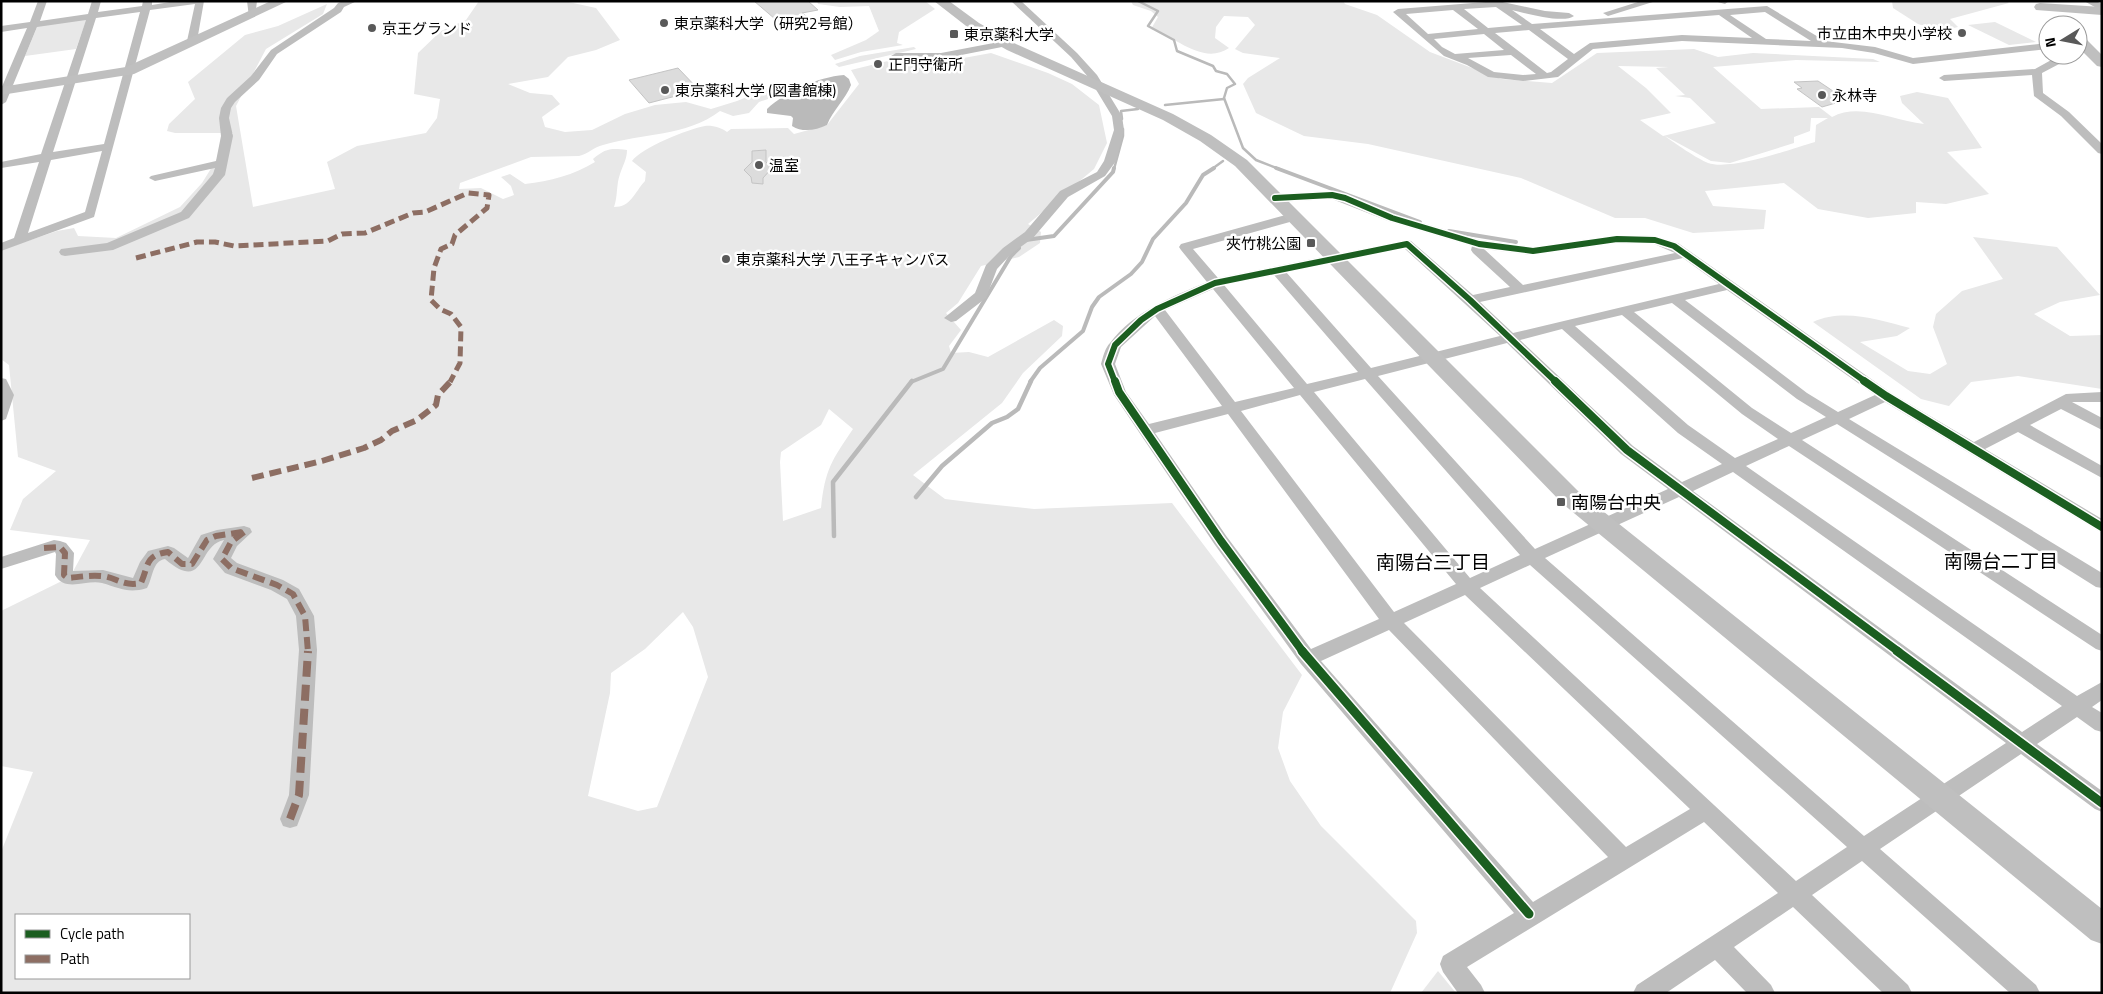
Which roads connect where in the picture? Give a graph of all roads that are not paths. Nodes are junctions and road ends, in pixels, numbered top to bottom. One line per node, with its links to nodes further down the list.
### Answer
1 (44, 1): 23 (street)
2 (97, 1): 21 (street)
3 (198, 1): 15 (street); 28 (street)
4 (282, 1): 16 (street)
5 (353, 1): 13 (street)
6 (940, 1): 31 (street)
7 (1015, 1): 46 (street)
8 (1652, 1): 12 (street)
9 (1718, 1): 10 (street)
10 (1725, 1)
11 (2088, 1): 18 (street)
12 (1493, 2): 17 (street); 24 (street)
13 (341, 3): 51 (street)
14 (2036, 4): 18 (street); 20 (street)
15 (147, 5): 21 (street); 41 (street)
16 (252, 8): 28 (street)
17 (1456, 8): 26 (street); 27 (street)
18 (2102, 10)
19 (1722, 13): 22 (street); 29 (street); 32 (street)
20 (2051, 15)
21 (92, 16): 23 (street); 45 (street)
22 (1594, 22): 24 (street); 30 (street)
23 (34, 24): 25 (street); 47 (street)
24 (1531, 27): 26 (street); 38 (street)
25 (1, 29)
26 (1484, 31): 27 (street); 35 (street)
27 (1426, 37): 37 (street)
28 (192, 41): 41 (street)
29 (1764, 42): 30 (street); 32 (street)
30 (1620, 43): 38 (street)
31 (1004, 44): 36 (street); 46 (street)
32 (1822, 44): 33 (street)
33 (2038, 47)
34 (2088, 50): 39 (street)
35 (1512, 52): 37 (street); 43 (street)
36 (952, 54)
37 (1453, 57): 43 (street)
38 (1574, 58): 43 (street)
39 (2102, 63)
40 (2050, 65): 42 (street)
41 (129, 71): 45 (street); 48 (street)
42 (2037, 72): 44 (street); 49 (street)
43 (1545, 76)
44 (1944, 78)
45 (71, 80): 47 (street); 50 (street)
46 (1100, 86): 54 (street); 70 (street)
47 (3, 94)
48 (109, 146): 50 (street); 56 (street)
49 (2102, 151)
50 (46, 157): 52 (street); 56 (street)
51 (222, 163): 53 (street); 59 (street)
52 (1, 165)
53 (155, 178)
54 (1275, 198): 55 (street); 57 (street)
55 (1293, 217): 61 (street); 63 (street)
56 (19, 241): 58 (street)
57 (1479, 244): 60 (street); 65 (street)
58 (1, 247)
59 (65, 252)
60 (1686, 254): 64 (street); 65 (street)
61 (1333, 258): 62 (street); 67 (street); 73 (street)
62 (1278, 270): 63 (street); 74 (street)
63 (1215, 283): 68 (street); 76 (street)
64 (1727, 286): 66 (street); 77 (street)
65 (1520, 289): 67 (street)
66 (1675, 299): 69 (street); 82 (street)
67 (1470, 300): 72 (street)
68 (1157, 309): 80 (street); 85 (street)
69 (1624, 310): 71 (street); 86 (street)
70 (951, 318)
71 (1565, 324): 72 (street); 88 (street)
72 (1510, 338): 73 (street); 90 (street)
73 (1433, 358): 74 (street); 91 (street)
74 (1368, 374): 76 (street); 93 (street)
75 (1, 382): 81 (street)
76 (1304, 391): 80 (street); 96 (street)
77 (1886, 396): 82 (street); 87 (street)
78 (2102, 397): 79 (street)
79 (2060, 402): 83 (street); 84 (street)
80 (1230, 409): 85 (street); 97 (street)
81 (1, 416)
82 (1838, 418): 86 (street); 95 (street)
83 (2018, 425): 87 (street); 89 (street)
84 (2102, 425)
85 (1145, 430): 99 (street)
86 (1791, 439): 88 (street); 98 (street)
87 (1973, 450): 92 (street)
88 (1735, 465): 90 (street); 101 (street)
89 (2102, 473)
90 (1681, 489): 91 (street); 103 (street)
91 (1603, 525): 93 (street); 104 (street)
92 (2102, 528)
93 (1532, 557): 96 (street); 108 (street)
94 (1, 563): 107 (street)
95 (2102, 582)
96 (1467, 586): 97 (street); 106 (street)
97 (1391, 621): 99 (street); 109 (street)
98 (2102, 644)
99 (1308, 659): 111 (street)
100 (2102, 690): 101 (street)
101 (2077, 706): 102 (street); 103 (street)
102 (2102, 724)
103 (2022, 743): 104 (street); 105 (street)
104 (1939, 798): 108 (street); 112 (street)
105 (2102, 803)
106 (1706, 810): 109 (street); 110 (street)
107 (290, 819)
108 (1863, 848): 110 (street); 118 (street)
109 (1625, 860): 111 (street)
110 (1795, 893): 113 (street); 117 (street)
111 (1529, 914): 114 (street)
112 (2102, 929)
113 (1717, 945): 115 (street); 116 (street)
114 (1473, 993)
115 (1645, 993)
116 (1763, 993)
117 (1900, 993)
118 (2028, 993)

